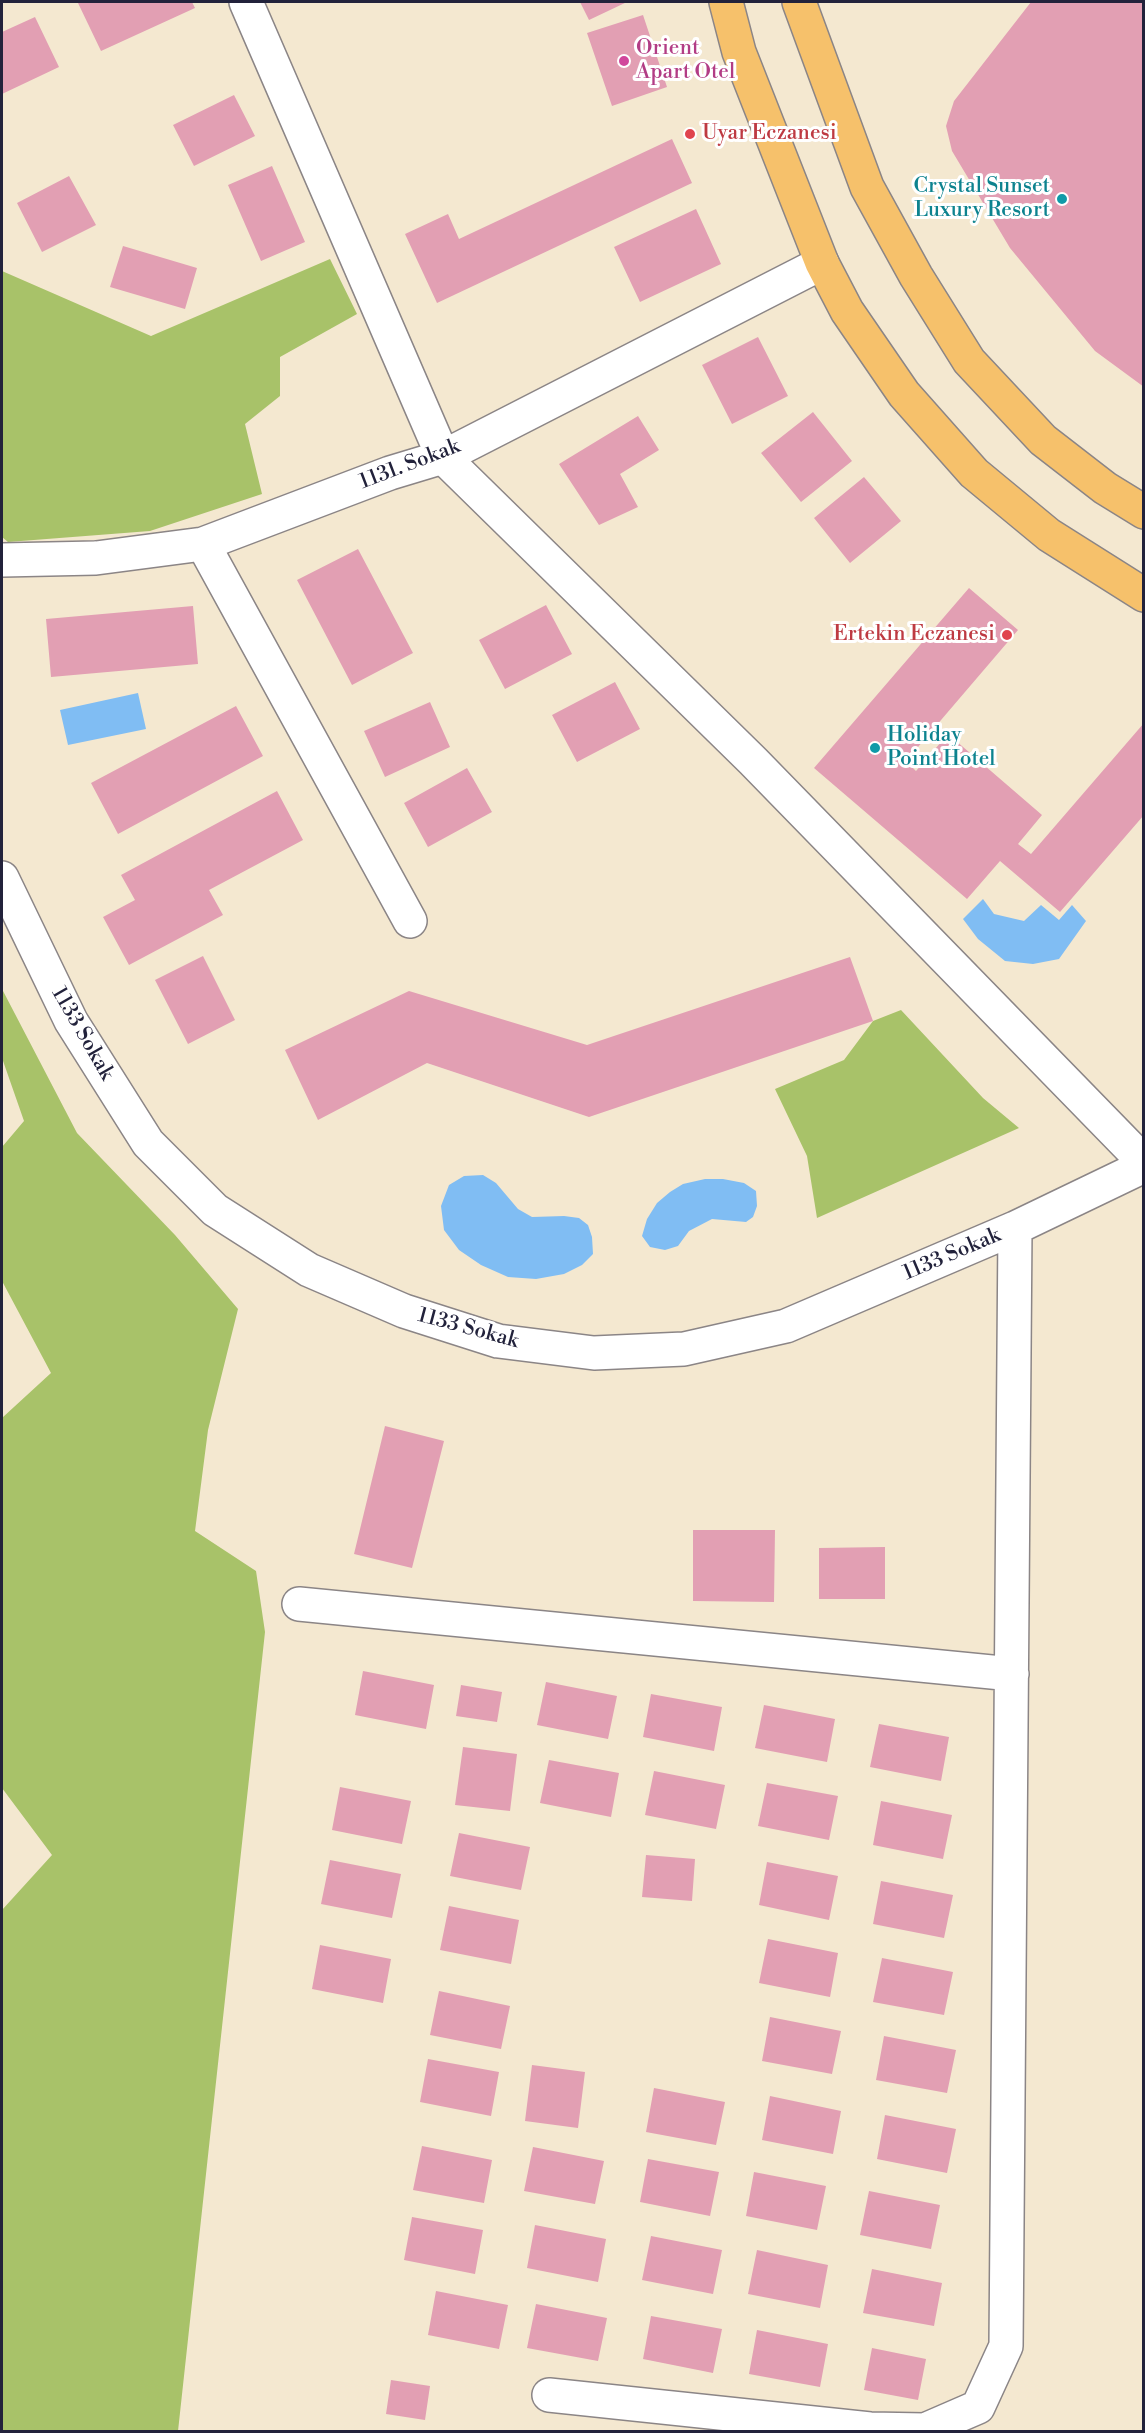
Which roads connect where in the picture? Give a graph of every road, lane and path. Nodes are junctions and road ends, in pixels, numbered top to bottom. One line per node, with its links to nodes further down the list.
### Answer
1 (246, 2): 5 (street)
2 (726, 2): 4 (main road)
3 (800, 2): 6 (main road)
4 (822, 263): 5 (street, 1131. Sokak); 9 (main road)
5 (443, 457): 7 (street, 1131. Sokak); 12 (street)
6 (1143, 512)
7 (203, 544): 8 (street, 1131. Sokak); 11 (street)
8 (2, 560)
9 (1143, 595)
10 (2, 878): 13 (street, 1133 Sokak)
11 (410, 921)
12 (1143, 1164): 13 (street, 1133 Sokak)
13 (1015, 1228): 15 (street)
14 (299, 1604): 15 (street)
15 (1012, 1674): 16 (street)
16 (549, 2395)

